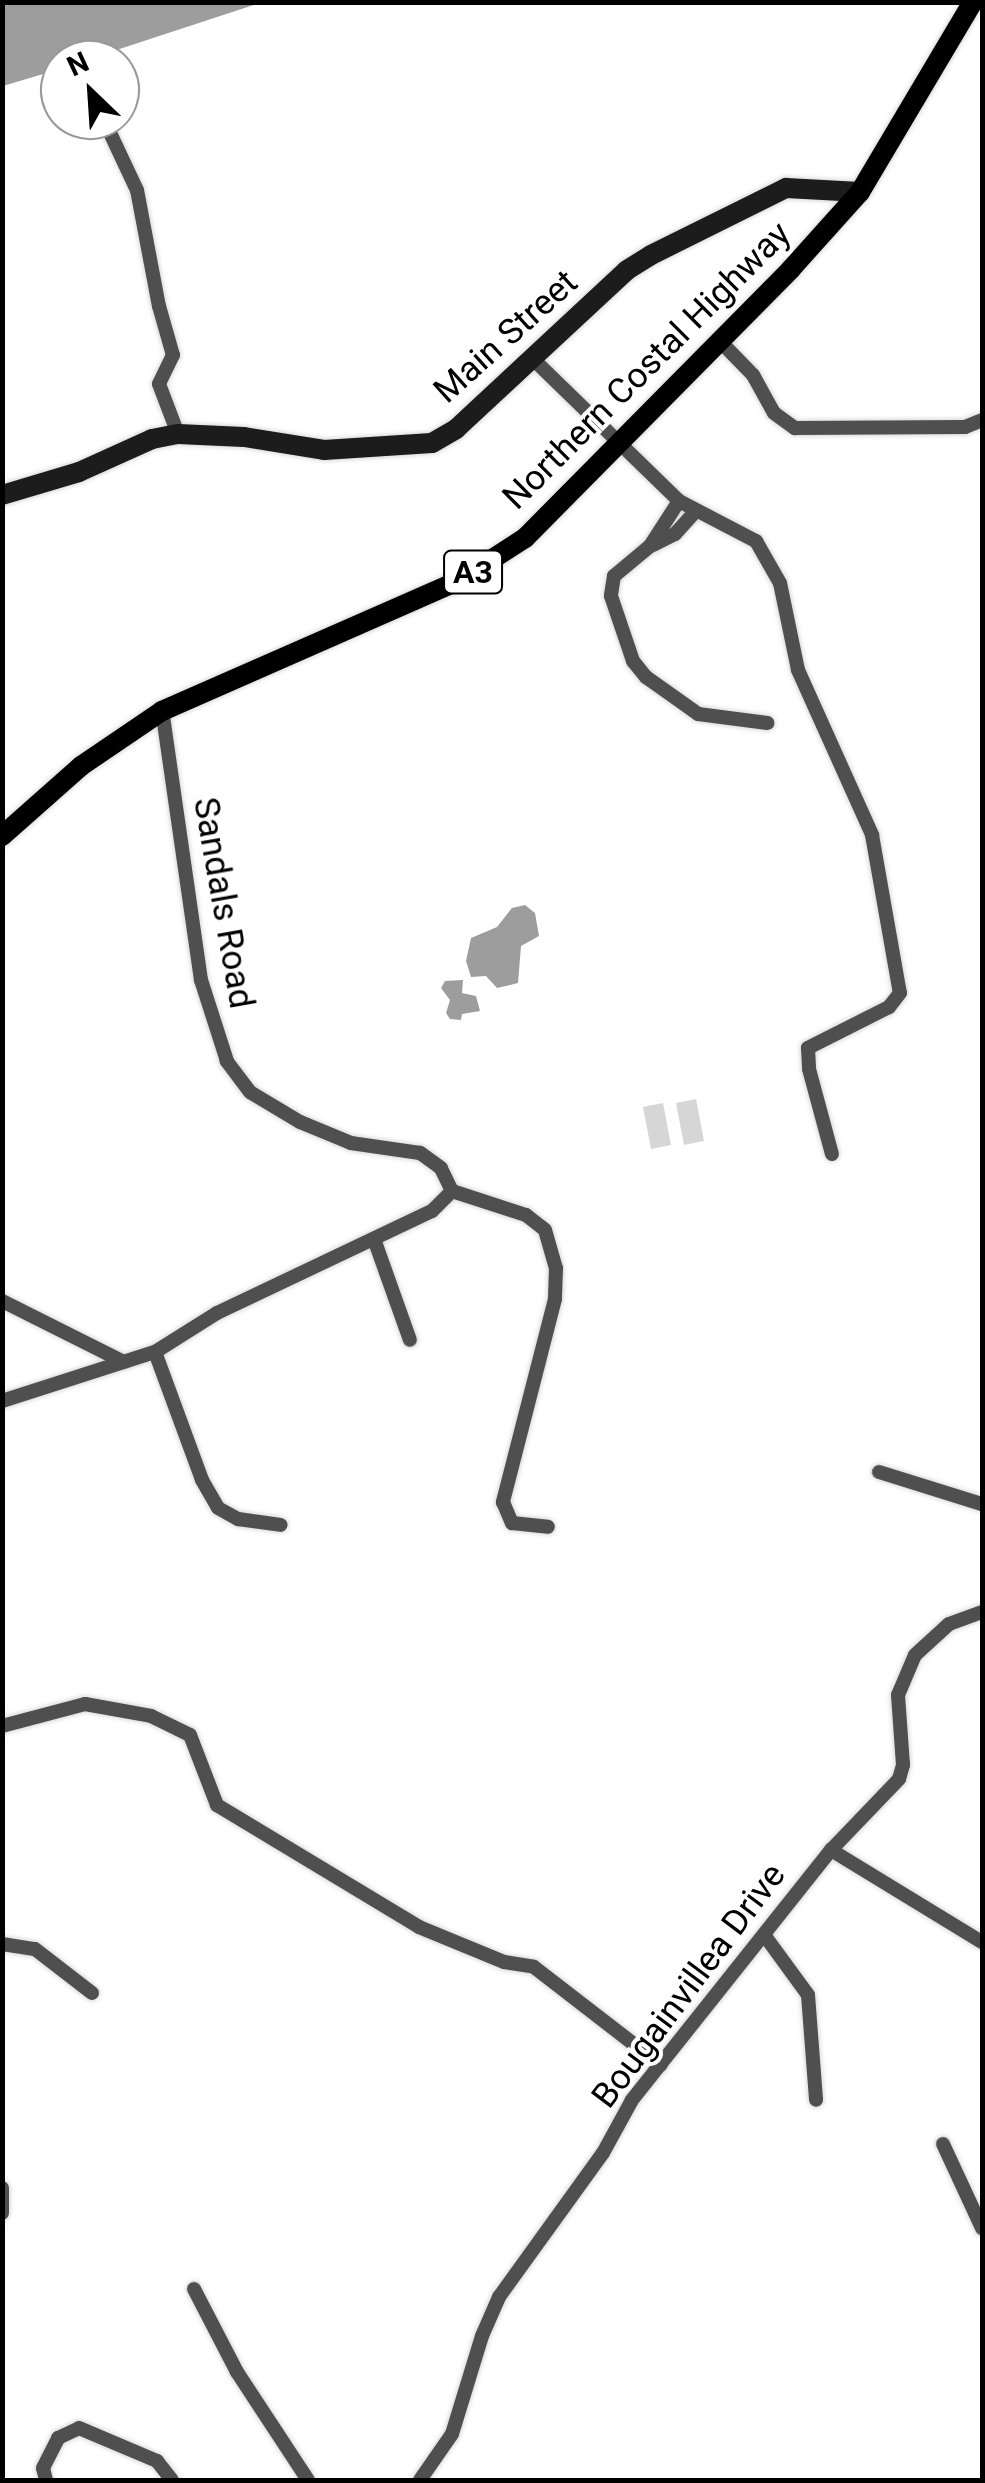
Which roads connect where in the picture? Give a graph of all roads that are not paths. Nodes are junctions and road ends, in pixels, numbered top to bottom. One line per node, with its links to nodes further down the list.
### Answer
1 (973, 2): 3 (main road, A3)
2 (113, 140): 7 (street)
3 (860, 192): 4 (main road, Northern Costal Highway / A3); 5 (street, Main Street)
4 (718, 339): 6 (street); 8 (main road, Northern Costal Highway / A3)
5 (532, 358): 7 (street, Main Street); 8 (street)
6 (982, 420)
7 (178, 434): 9 (street, Main Street)
8 (619, 440): 10 (street); 13 (main road, Northern Costal Highway / A3)
9 (2, 496)
10 (679, 501): 11 (street); 12 (street)
11 (694, 512): 12 (street); 16 (street)
12 (650, 546): 14 (street)
13 (162, 711): 15 (main road, Northern Costal Highway / A3); 17 (street, Sandals Road)
14 (767, 723)
15 (2, 836)
16 (832, 1154)
17 (452, 1190): 18 (street); 27 (street)
18 (374, 1239): 20 (street); 21 (street)
19 (2, 1301): 22 (street)
20 (410, 1340)
21 (155, 1352): 22 (street); 26 (street)
22 (124, 1362): 23 (street)
23 (2, 1401)
24 (879, 1472): 25 (street)
25 (982, 1504)
26 (282, 1525)
27 (548, 1527)
28 (982, 1612): 30 (street, Bougainvillea Drive)
29 (2, 1726): 35 (street)
30 (831, 1850): 31 (street, Bougainvillea Drive); 32 (street)
31 (765, 1936): 35 (street, Bougainvillea Drive); 36 (street)
32 (982, 1942)
33 (2, 1944): 34 (street)
34 (92, 1993)
35 (661, 2065): 45 (street, Bougainvillea Drive)
36 (816, 2100)
37 (943, 2144): 40 (street)
38 (4, 2190): 39 (street)
39 (2, 2213)
40 (982, 2228)
41 (194, 2288): 44 (street)
42 (46, 2480): 43 (street)
43 (172, 2480)
44 (308, 2480)
45 (420, 2480)

